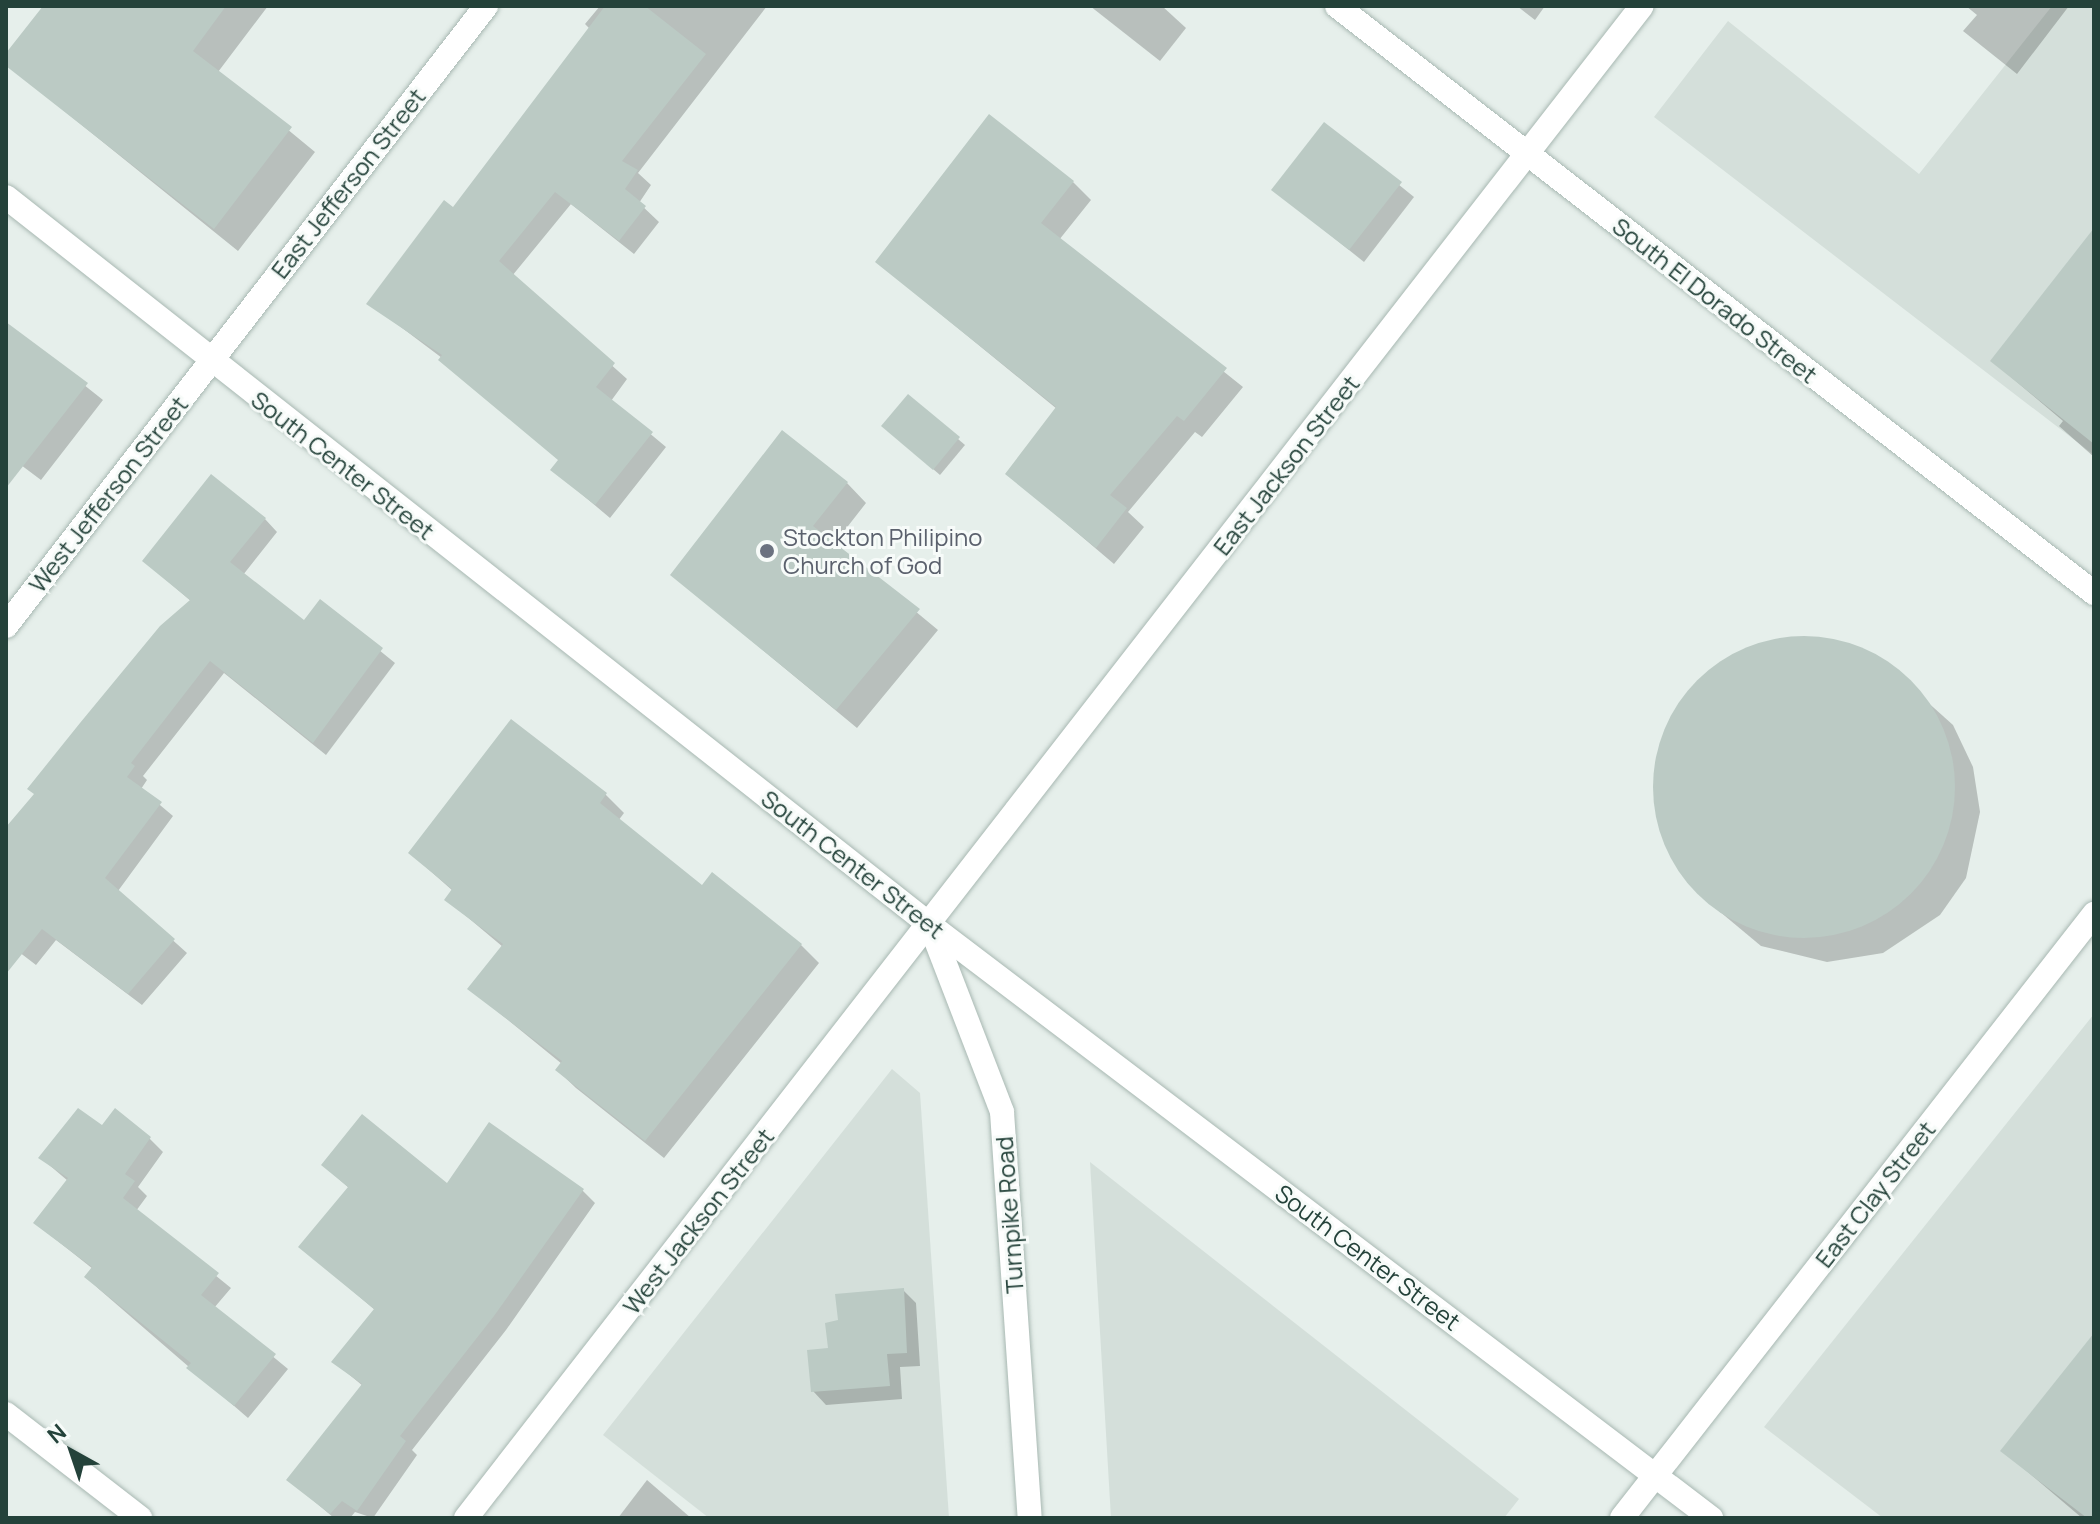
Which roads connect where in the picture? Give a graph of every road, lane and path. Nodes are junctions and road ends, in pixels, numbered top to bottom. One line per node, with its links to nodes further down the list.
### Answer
1 (486, 6): 6 (street, East Jefferson Street)
2 (1337, 6): 4 (street, South El Dorado Street)
3 (1642, 6): 4 (street, East Jackson Street)
4 (1527, 154): 7 (street, South El Dorado Street); 10 (street, East Jackson Street)
5 (6, 197): 6 (street, South Center Street)
6 (210, 361): 8 (street, West Jefferson Street); 10 (street, South Center Street)
7 (2094, 593)
8 (6, 626)
9 (2094, 914): 12 (street, East Clay Street)
10 (930, 925): 12 (street, South Center Street); 14 (street, West Jackson Street); 15 (street, Turnpike Road)
11 (6, 1414): 13 (street)
12 (1656, 1475): 16 (street, East Clay Street); 17 (street, South Center Street)
13 (140, 1518)
14 (466, 1518)
15 (1030, 1518)
16 (1622, 1518)
17 (1711, 1518)

